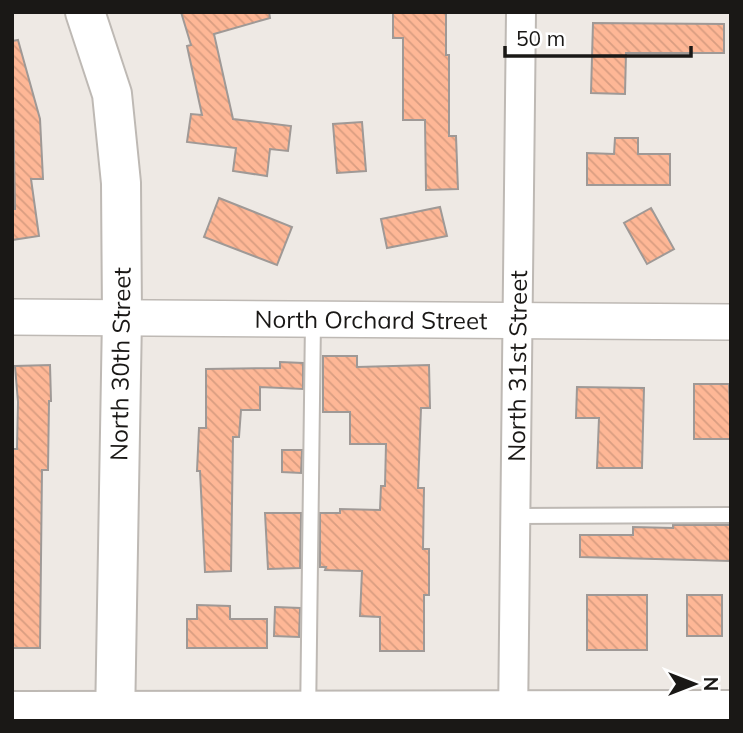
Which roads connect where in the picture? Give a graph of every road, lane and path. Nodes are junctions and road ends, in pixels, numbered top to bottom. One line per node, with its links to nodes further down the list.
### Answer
1 (85, 12): 4 (main road, North 30th Street)
2 (521, 12): 6 (street, North 31st Street)
3 (12, 317): 4 (street, North Orchard Street)
4 (122, 317): 5 (street, North Orchard Street); 14 (main road, North 30th Street)
5 (313, 319): 6 (street, North Orchard Street); 12 (lane)
6 (518, 320): 7 (street, North Orchard Street); 9 (street, North 31st Street)
7 (731, 321)
8 (731, 515): 9 (lane)
9 (516, 516): 13 (street, North 31st Street)
10 (731, 705): 13 (street)
11 (12, 706): 14 (street)
12 (308, 713): 13 (street); 14 (street)
13 (513, 713)
14 (115, 714)

